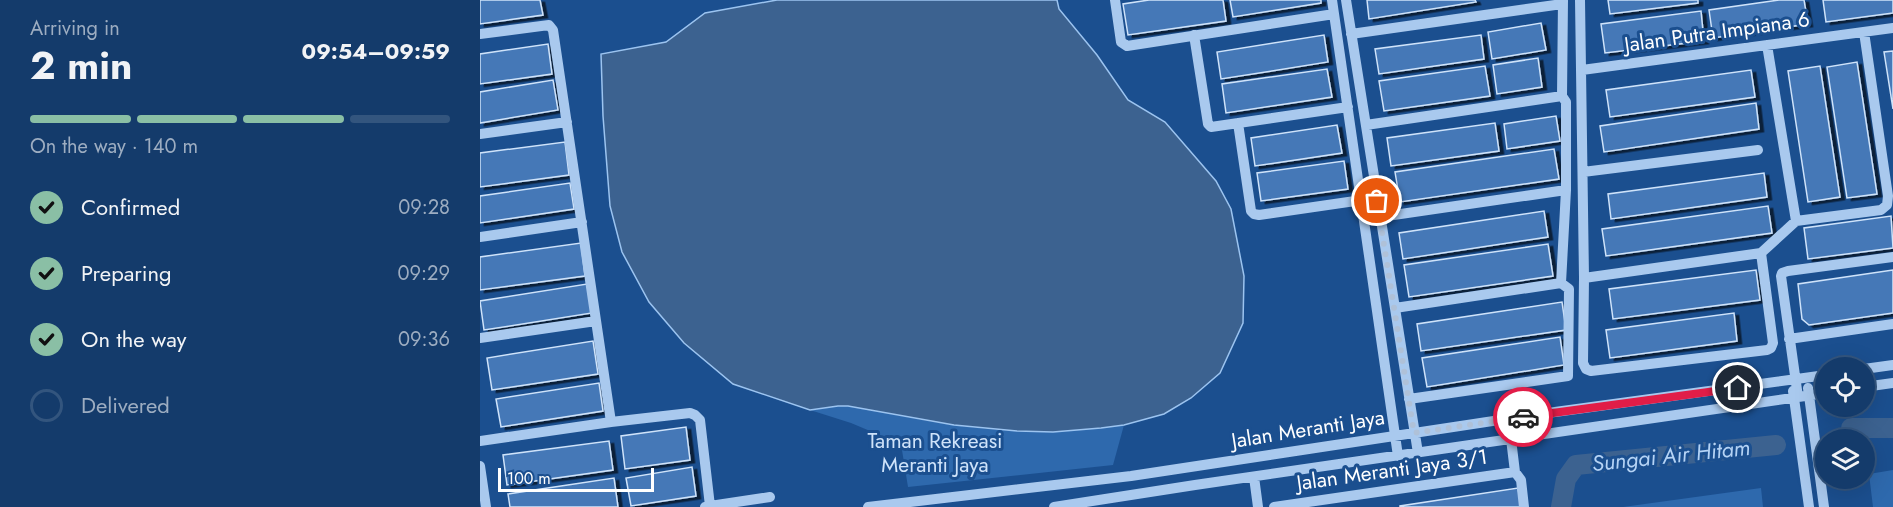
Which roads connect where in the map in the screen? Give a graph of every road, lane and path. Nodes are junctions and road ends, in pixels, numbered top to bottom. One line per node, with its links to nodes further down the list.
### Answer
1 (1115, 0): 11 (street)
2 (1332, 0): 6 (street)
3 (1346, 0): 10 (street)
4 (1580, 0): 13 (street)
5 (1563, 2): 10 (street); 14 (street)
6 (1334, 15): 11 (street); 15 (street)
7 (1893, 28): 8 (street, Jalan Putra Impiana 6)
8 (1864, 32): 12 (street, Jalan Putra Impiana 6); 27 (street)
9 (480, 34): 16 (street)
10 (1351, 34): 18 (street)
11 (1194, 35): 17 (street)
12 (1767, 45): 13 (street, Jalan Putra Impiana 6); 27 (street)
13 (1582, 70): 23 (street)
14 (1562, 96): 18 (street); 24 (street)
15 (1348, 107): 17 (street); 22 (street)
16 (567, 122): 19 (street); 28 (street)
17 (1238, 123): 25 (street)
18 (1366, 125): 21 (street)
19 (480, 134)
20 (1758, 150): 23 (street)
21 (1372, 169): 22 (street); 26 (street)
22 (1358, 171): 25 (street)
23 (1583, 172): 32 (street)
24 (1566, 189): 26 (street); 33 (street)
25 (1362, 200): 40 (street)
26 (1380, 217): 34 (street)
27 (1796, 221): 30 (street)
28 (582, 222): 29 (street); 35 (street)
29 (480, 237)
30 (1761, 253): 32 (street); 32 (street)
31 (1893, 257): 38 (street)
32 (1584, 278)
33 (1561, 283): 34 (street); 49 (street)
34 (1395, 308): 39 (street)
35 (596, 321): 37 (street); 50 (street)
36 (1893, 324): 38 (street)
37 (480, 338)
38 (1790, 339): 44 (street)
39 (1400, 345): 40 (street); 49 (street)
40 (1383, 347): 52 (street)
41 (1893, 365): 42 (street)
42 (1875, 367)
43 (1815, 377): 44 (street, Jalan Meranti Jaya)
44 (1798, 379): 48 (street); 51 (street, Jalan Meranti Jaya)
45 (1893, 383): 46 (street)
46 (1875, 385)
47 (1815, 394): 48 (street, Jalan Meranti Jaya)
48 (1800, 396): 53 (street, Jalan Meranti Jaya); 71 (street); 72 (street)
49 (1409, 399): 51 (street)
50 (611, 422): 54 (street); 63 (street)
51 (1414, 433): 52 (street, Jalan Meranti Jaya); 55 (street)
52 (1395, 436): 56 (street); 62 (street, Jalan Meranti Jaya)
53 (1511, 439): 55 (street, Jalan Meranti Jaya); 58 (street)
54 (480, 441)
55 (1418, 453): 56 (street, Jalan Meranti Jaya)
56 (1398, 456): 59 (street, Jalan Meranti Jaya)
57 (480, 466): 60 (street)
58 (1515, 472): 69 (street, Jalan Meranti Jaya 3/1); 70 (street)
59 (1254, 477): 67 (street, Jalan Meranti Jaya); 68 (street)
60 (481, 484): 64 (street)
61 (770, 497): 63 (street)
62 (905, 504): 66 (street, Jalan Meranti Jaya)
63 (710, 506): 65 (street)
64 (486, 507)
65 (705, 507)
66 (868, 507)
67 (1054, 507)
68 (1258, 507)
69 (1274, 507)
70 (1524, 507)
71 (1809, 507)
72 (1824, 507)

